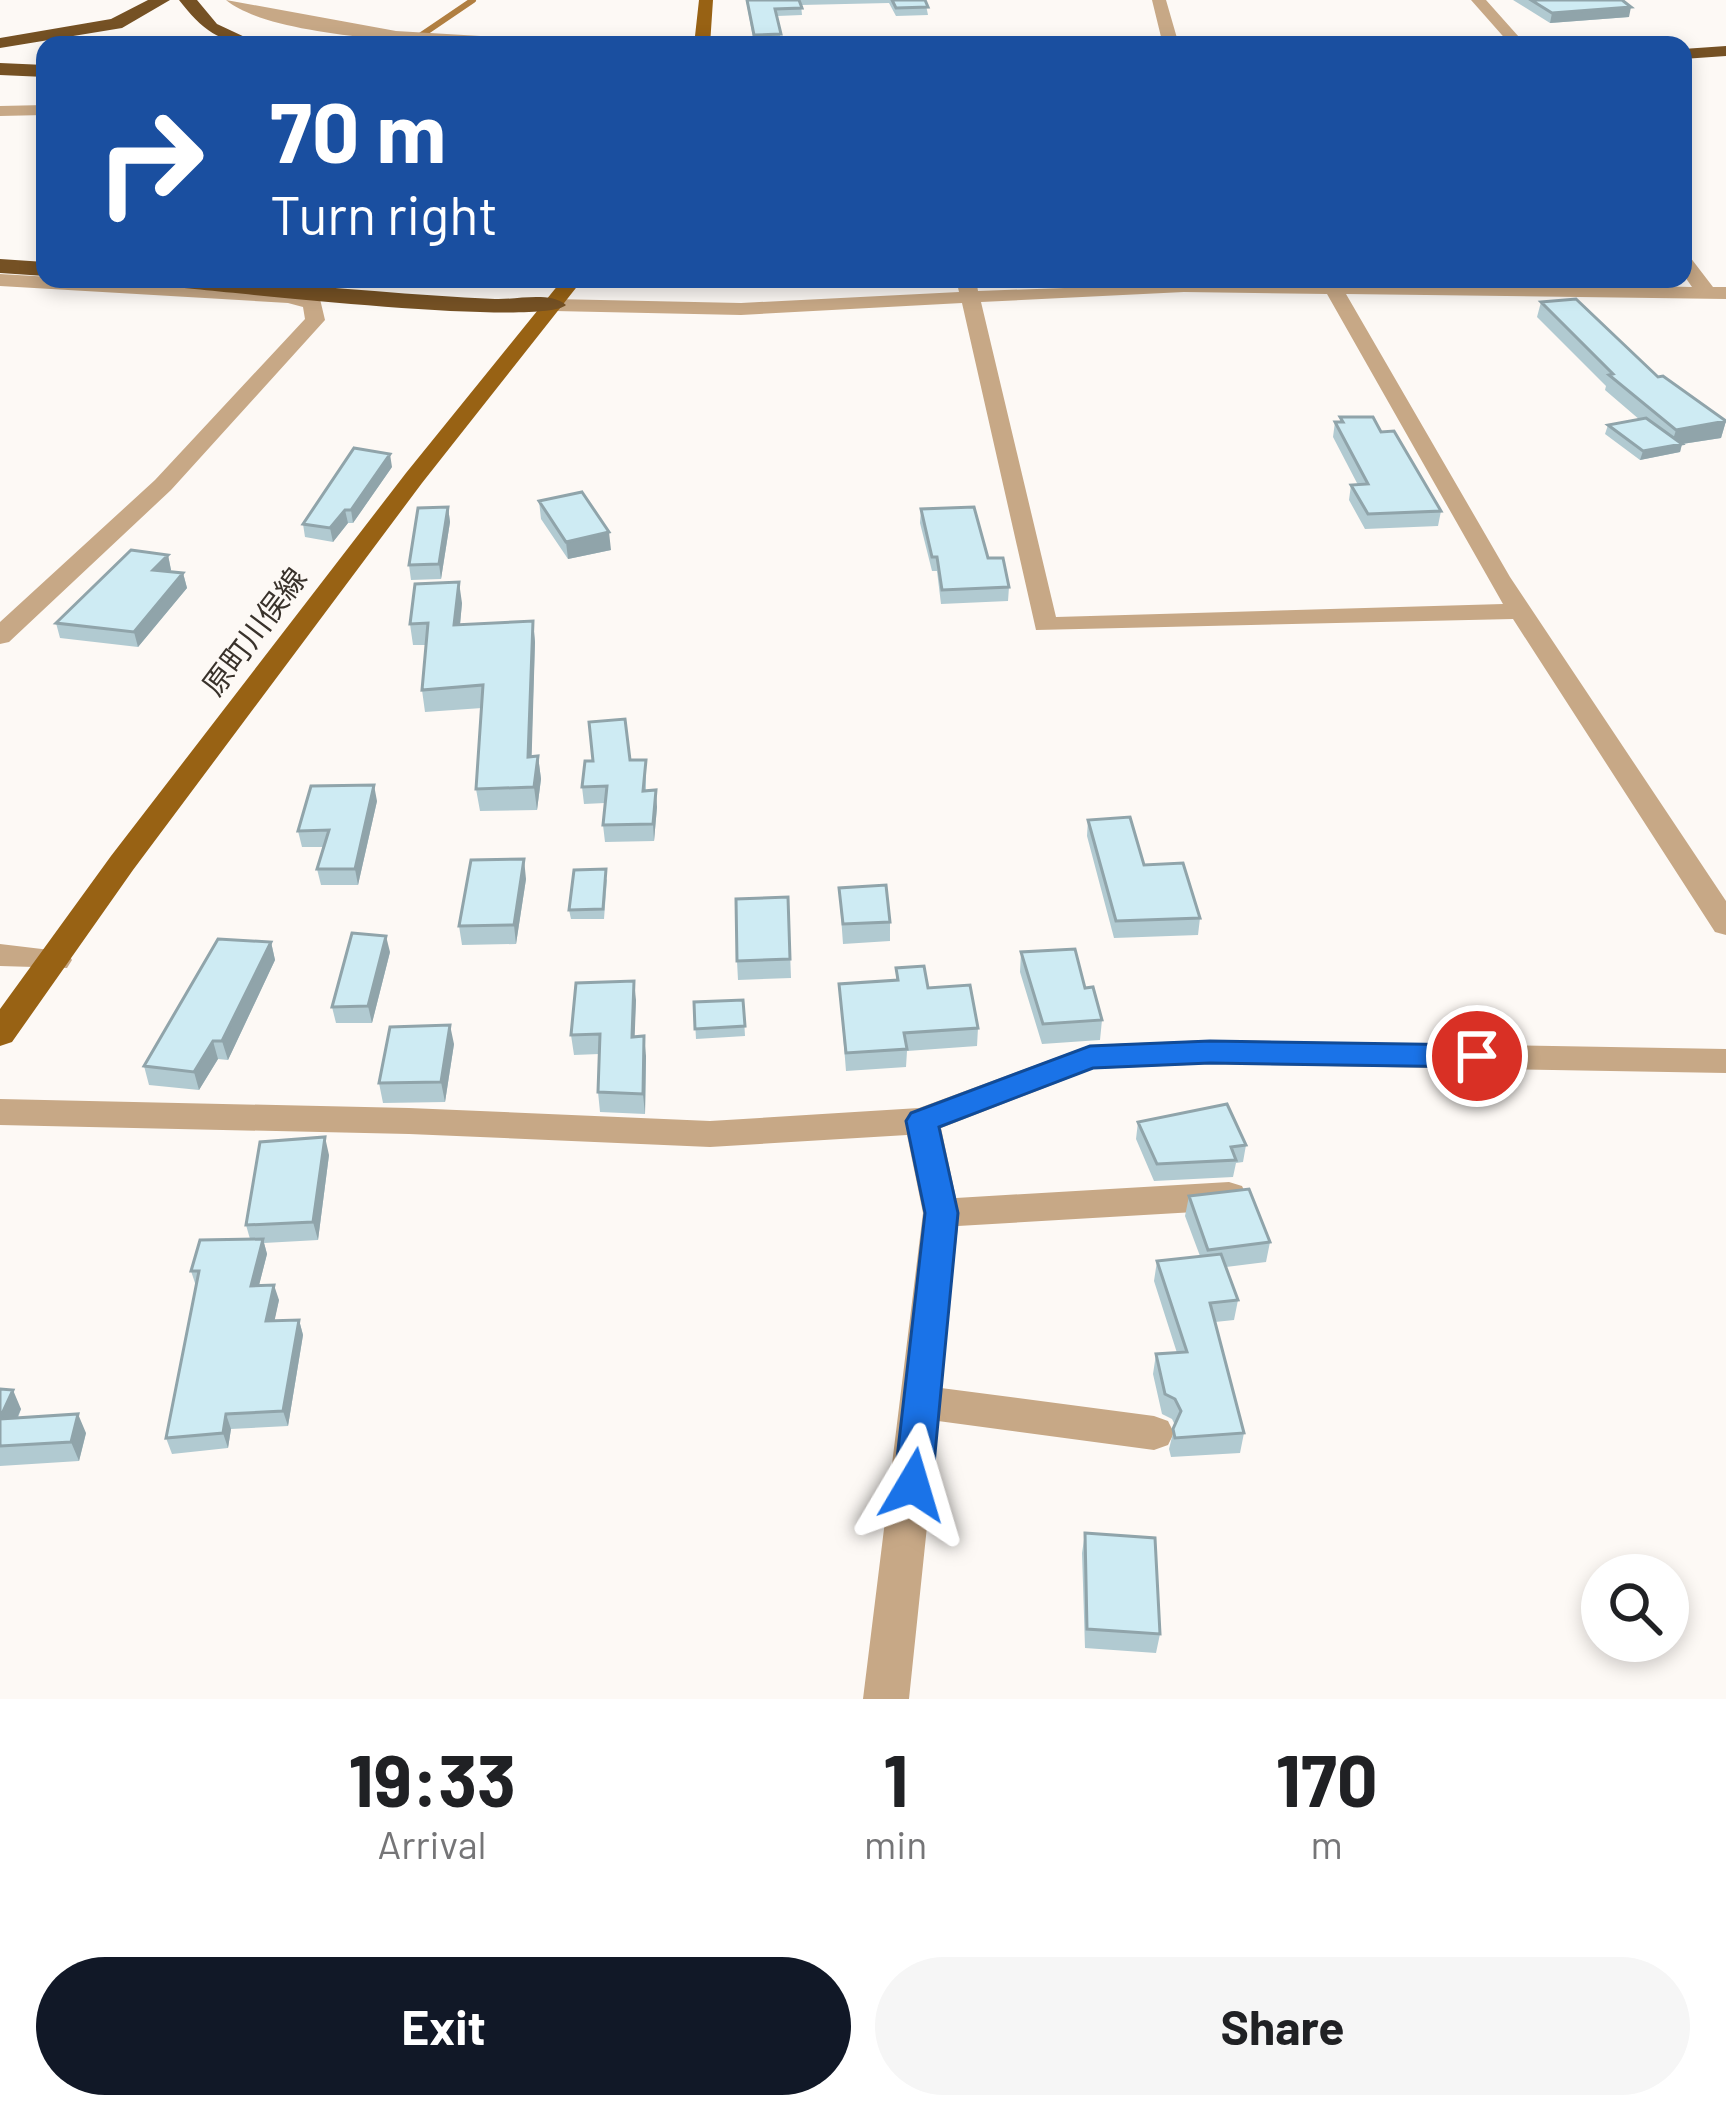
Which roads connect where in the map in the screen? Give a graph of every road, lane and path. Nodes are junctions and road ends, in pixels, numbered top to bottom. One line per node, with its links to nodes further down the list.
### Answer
1 (160, 0): 7 (highway)
2 (188, 0): 8 (highway)
3 (233, 0): 9 (street)
4 (706, 0): 10 (main road)
5 (1159, 0): 11 (street)
6 (1478, 0): 12 (street)
7 (43, 36)
8 (231, 36)
9 (379, 36)
10 (703, 36)
11 (1166, 36)
12 (1510, 36)
13 (36, 37): 14 (highway)
14 (0, 43)
15 (1726, 51): 16 (highway)
16 (1692, 54)
17 (0, 69): 18 (highway)
18 (36, 70)
19 (0, 86): 20 (highway)
20 (36, 86)
21 (36, 110): 22 (street)
22 (0, 111)
23 (0, 261): 24 (highway)
24 (36, 264)
25 (1692, 270): 36 (street)
26 (0, 280): 27 (street)
27 (36, 282)
28 (136, 288): 39 (street)
29 (275, 288): 37 (highway)
30 (370, 288): 37 (highway)
31 (567, 288): 37 (main road, 原町川俣線)
32 (957, 288): 37 (street)
33 (968, 288): 38 (street)
34 (1333, 288): 38 (street)
35 (1541, 288): 36 (street)
36 (1716, 293)
37 (554, 305): 42 (main road, 原町川俣線)
38 (1521, 611): 40 (street)
39 (0, 636)
40 (1726, 925)
41 (0, 955): 42 (street)
42 (56, 960): 43 (main road, 原町川俣線)
43 (0, 1034)
44 (1726, 1061): 46 (street)
45 (0, 1112): 46 (street)
46 (922, 1121): 48 (street)
47 (1231, 1196): 48 (street)
48 (941, 1213): 49 (street)
49 (922, 1402): 50 (street); 51 (street)
50 (1154, 1433)
51 (886, 1699)

